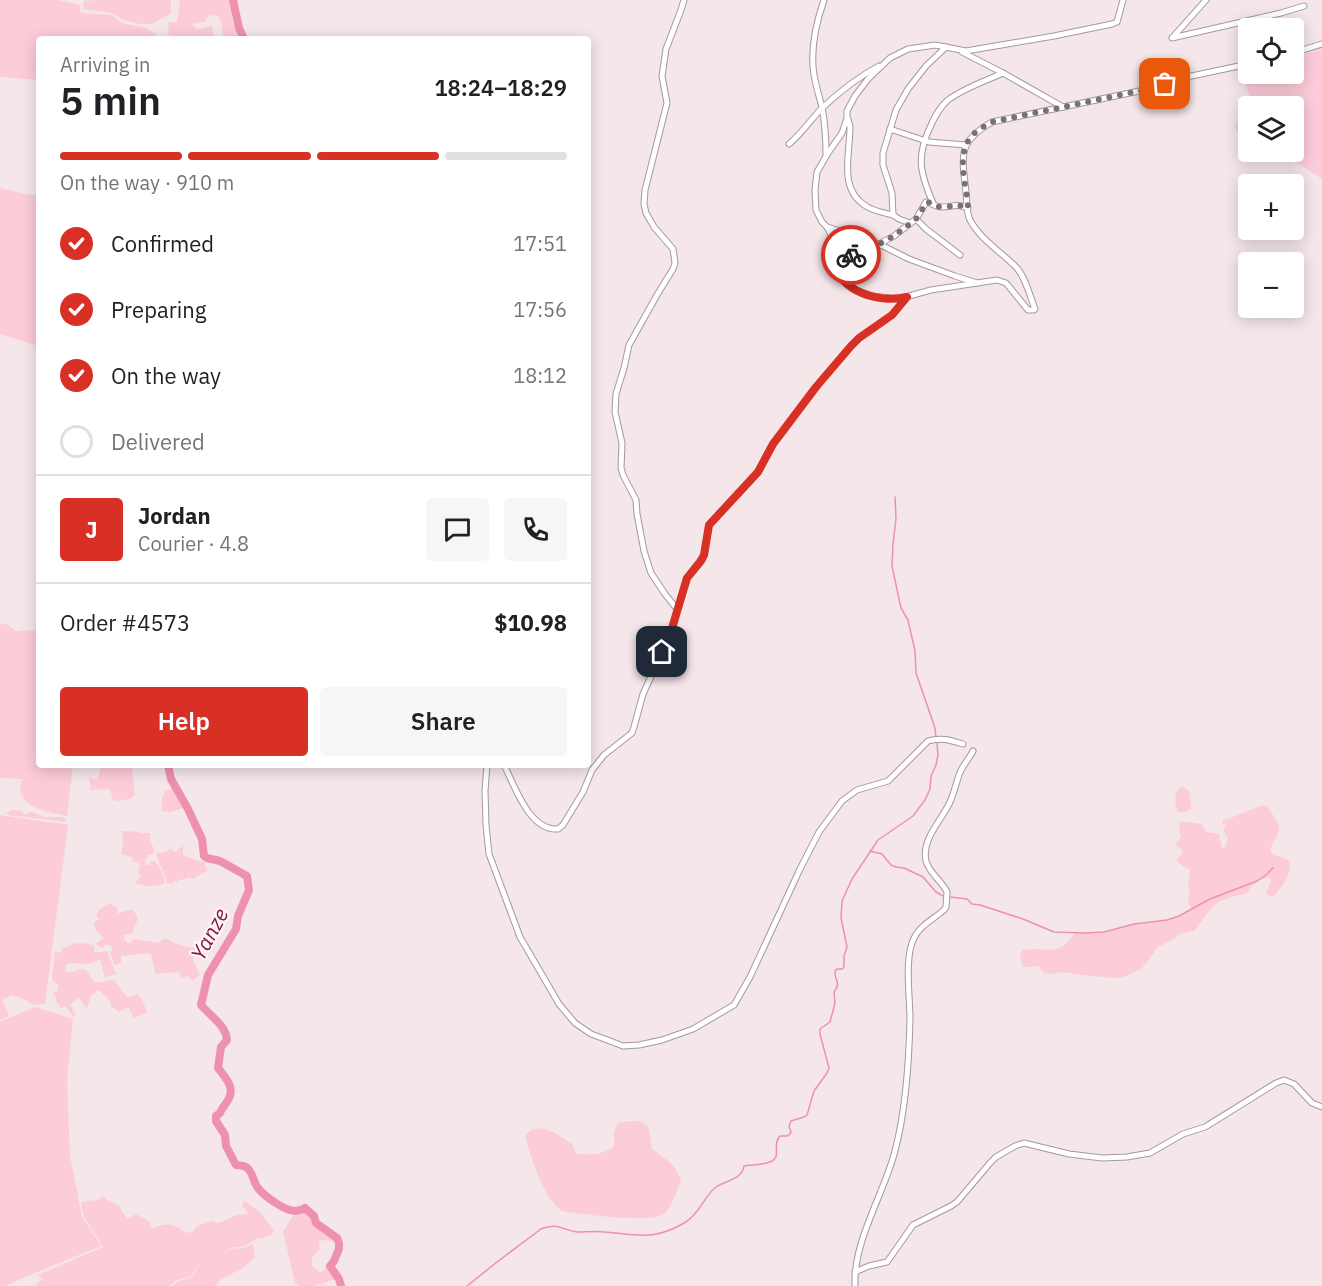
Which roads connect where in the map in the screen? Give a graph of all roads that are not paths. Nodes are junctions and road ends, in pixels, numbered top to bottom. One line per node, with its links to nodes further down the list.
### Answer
1 (684, 0): 32 (street)
2 (824, 0): 14 (street)
3 (1123, 0): 9 (street)
4 (1206, 0): 5 (street)
5 (1304, 6)
6 (1322, 44): 8 (street)
7 (946, 47): 9 (street); 10 (street); 16 (street)
8 (1304, 50)
9 (960, 51): 12 (street)
10 (885, 63): 14 (street); 15 (street)
11 (1238, 66): 13 (street)
12 (1003, 73): 13 (street); 17 (street)
13 (1063, 107): 19 (street)
14 (822, 109): 18 (street); 20 (street)
15 (847, 118): 20 (street); 23 (street)
16 (890, 129): 17 (street); 23 (street)
17 (924, 140): 19 (street); 21 (street)
18 (789, 144)
19 (966, 145): 22 (street)
20 (826, 156): 26 (street)
21 (933, 203): 22 (street); 24 (street)
22 (968, 208): 30 (street)
23 (893, 215): 25 (street)
24 (916, 219): 25 (street); 28 (street)
25 (910, 224): 27 (street)
26 (827, 227): 27 (street); 29 (street)
27 (879, 244): 29 (street); 30 (street)
28 (960, 255)
29 (835, 261): 31 (street)
30 (978, 284): 31 (street)
31 (907, 297): 32 (street)
32 (677, 609): 36 (street)
33 (963, 744): 35 (street)
34 (973, 751): 38 (street)
35 (487, 768)
36 (506, 768)
37 (1322, 1107): 38 (street)
38 (855, 1272): 39 (street)
39 (855, 1286)

